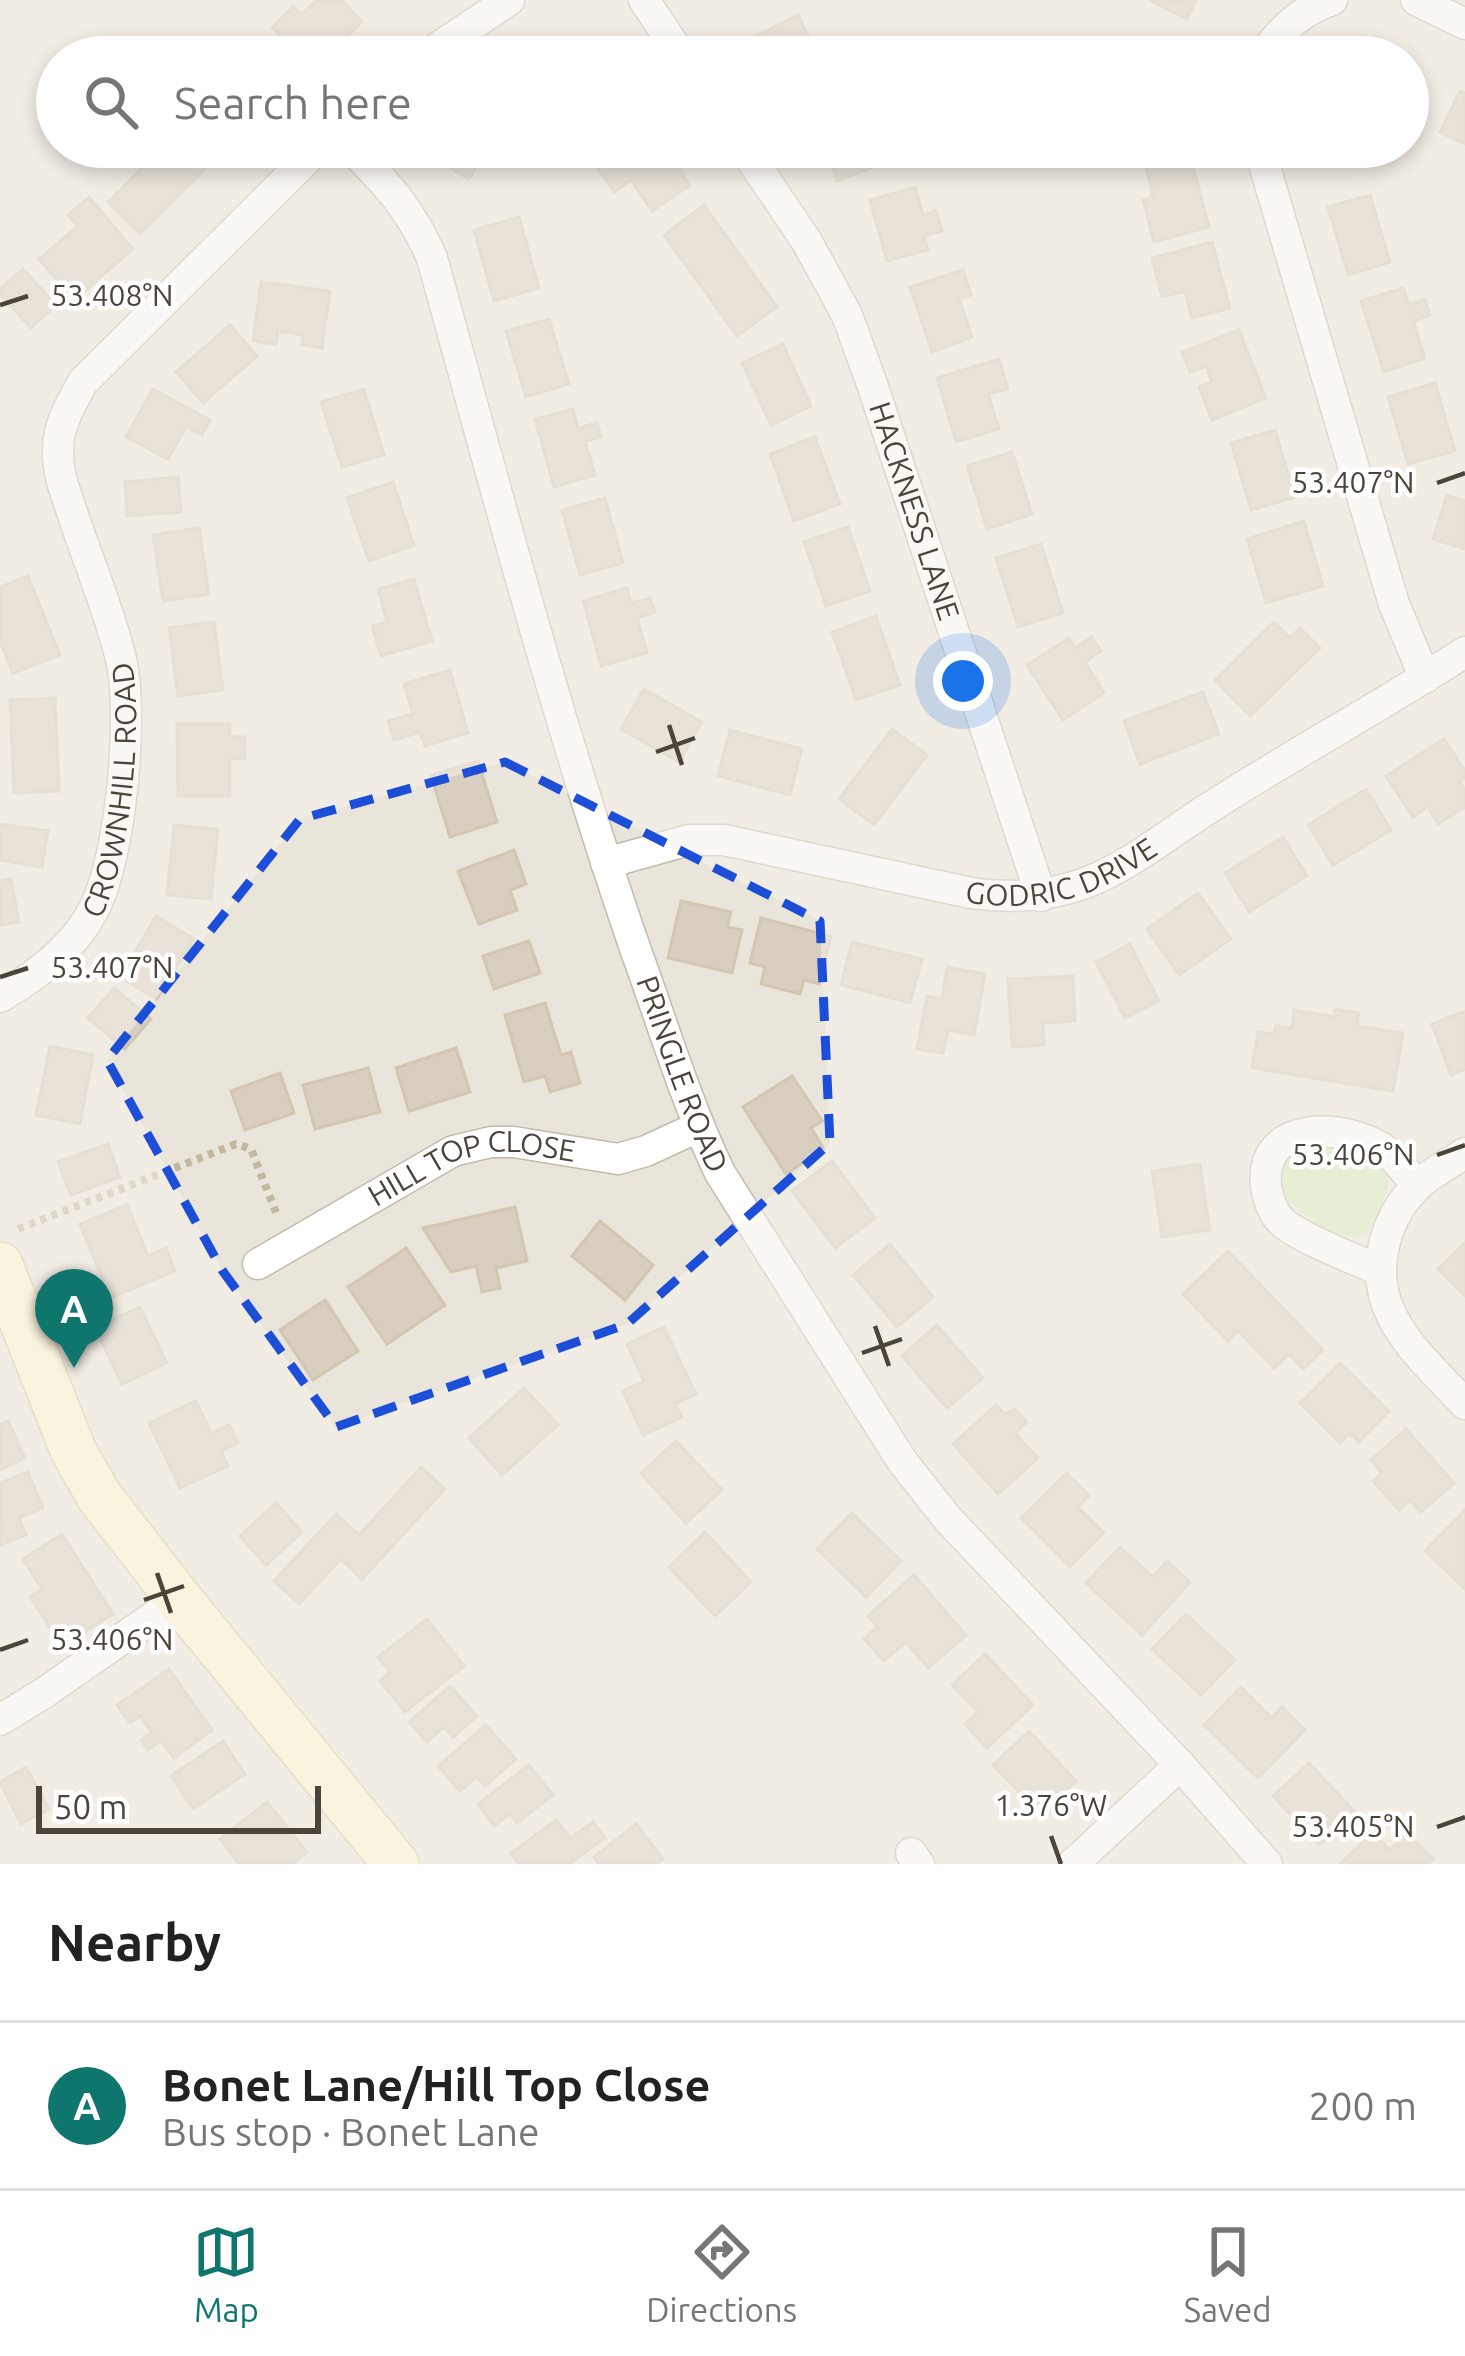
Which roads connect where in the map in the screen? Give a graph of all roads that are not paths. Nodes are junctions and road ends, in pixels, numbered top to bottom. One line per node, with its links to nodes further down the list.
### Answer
1 (509, 0): 6 (street)
2 (644, 0): 7 (street)
3 (1332, 0): 8 (street)
4 (1416, 0): 5 (street)
5 (1465, 24)
6 (455, 36)
7 (668, 36)
8 (1277, 36)
9 (298, 168): 17 (street, CROWNHILL ROAD)
10 (371, 168): 15 (street, PRINGLE ROAD)
11 (757, 168): 16 (street, HACKNESS LANE)
12 (1264, 168): 14 (street)
13 (1465, 652): 14 (street, GODRIC DRIVE)
14 (1425, 678): 16 (street, GODRIC DRIVE)
15 (606, 863): 16 (street, GODRIC DRIVE); 18 (street, PRINGLE ROAD)
16 (1041, 896)
17 (0, 997)
18 (698, 1127): 21 (street, HILL TOP CLOSE); 27 (street, PRINGLE ROAD)
19 (1465, 1153): 20 (street)
20 (1418, 1186): 23 (street); 23 (street)
21 (258, 1264)
22 (0, 1265): 25 (main road)
23 (1379, 1270): 24 (street)
24 (1465, 1404)
25 (179, 1599): 26 (street); 28 (main road)
26 (0, 1720)
27 (1180, 1766): 29 (street); 30 (street, PRINGLE ROAD)
28 (396, 1864)
29 (1073, 1864)
30 (1267, 1864)

